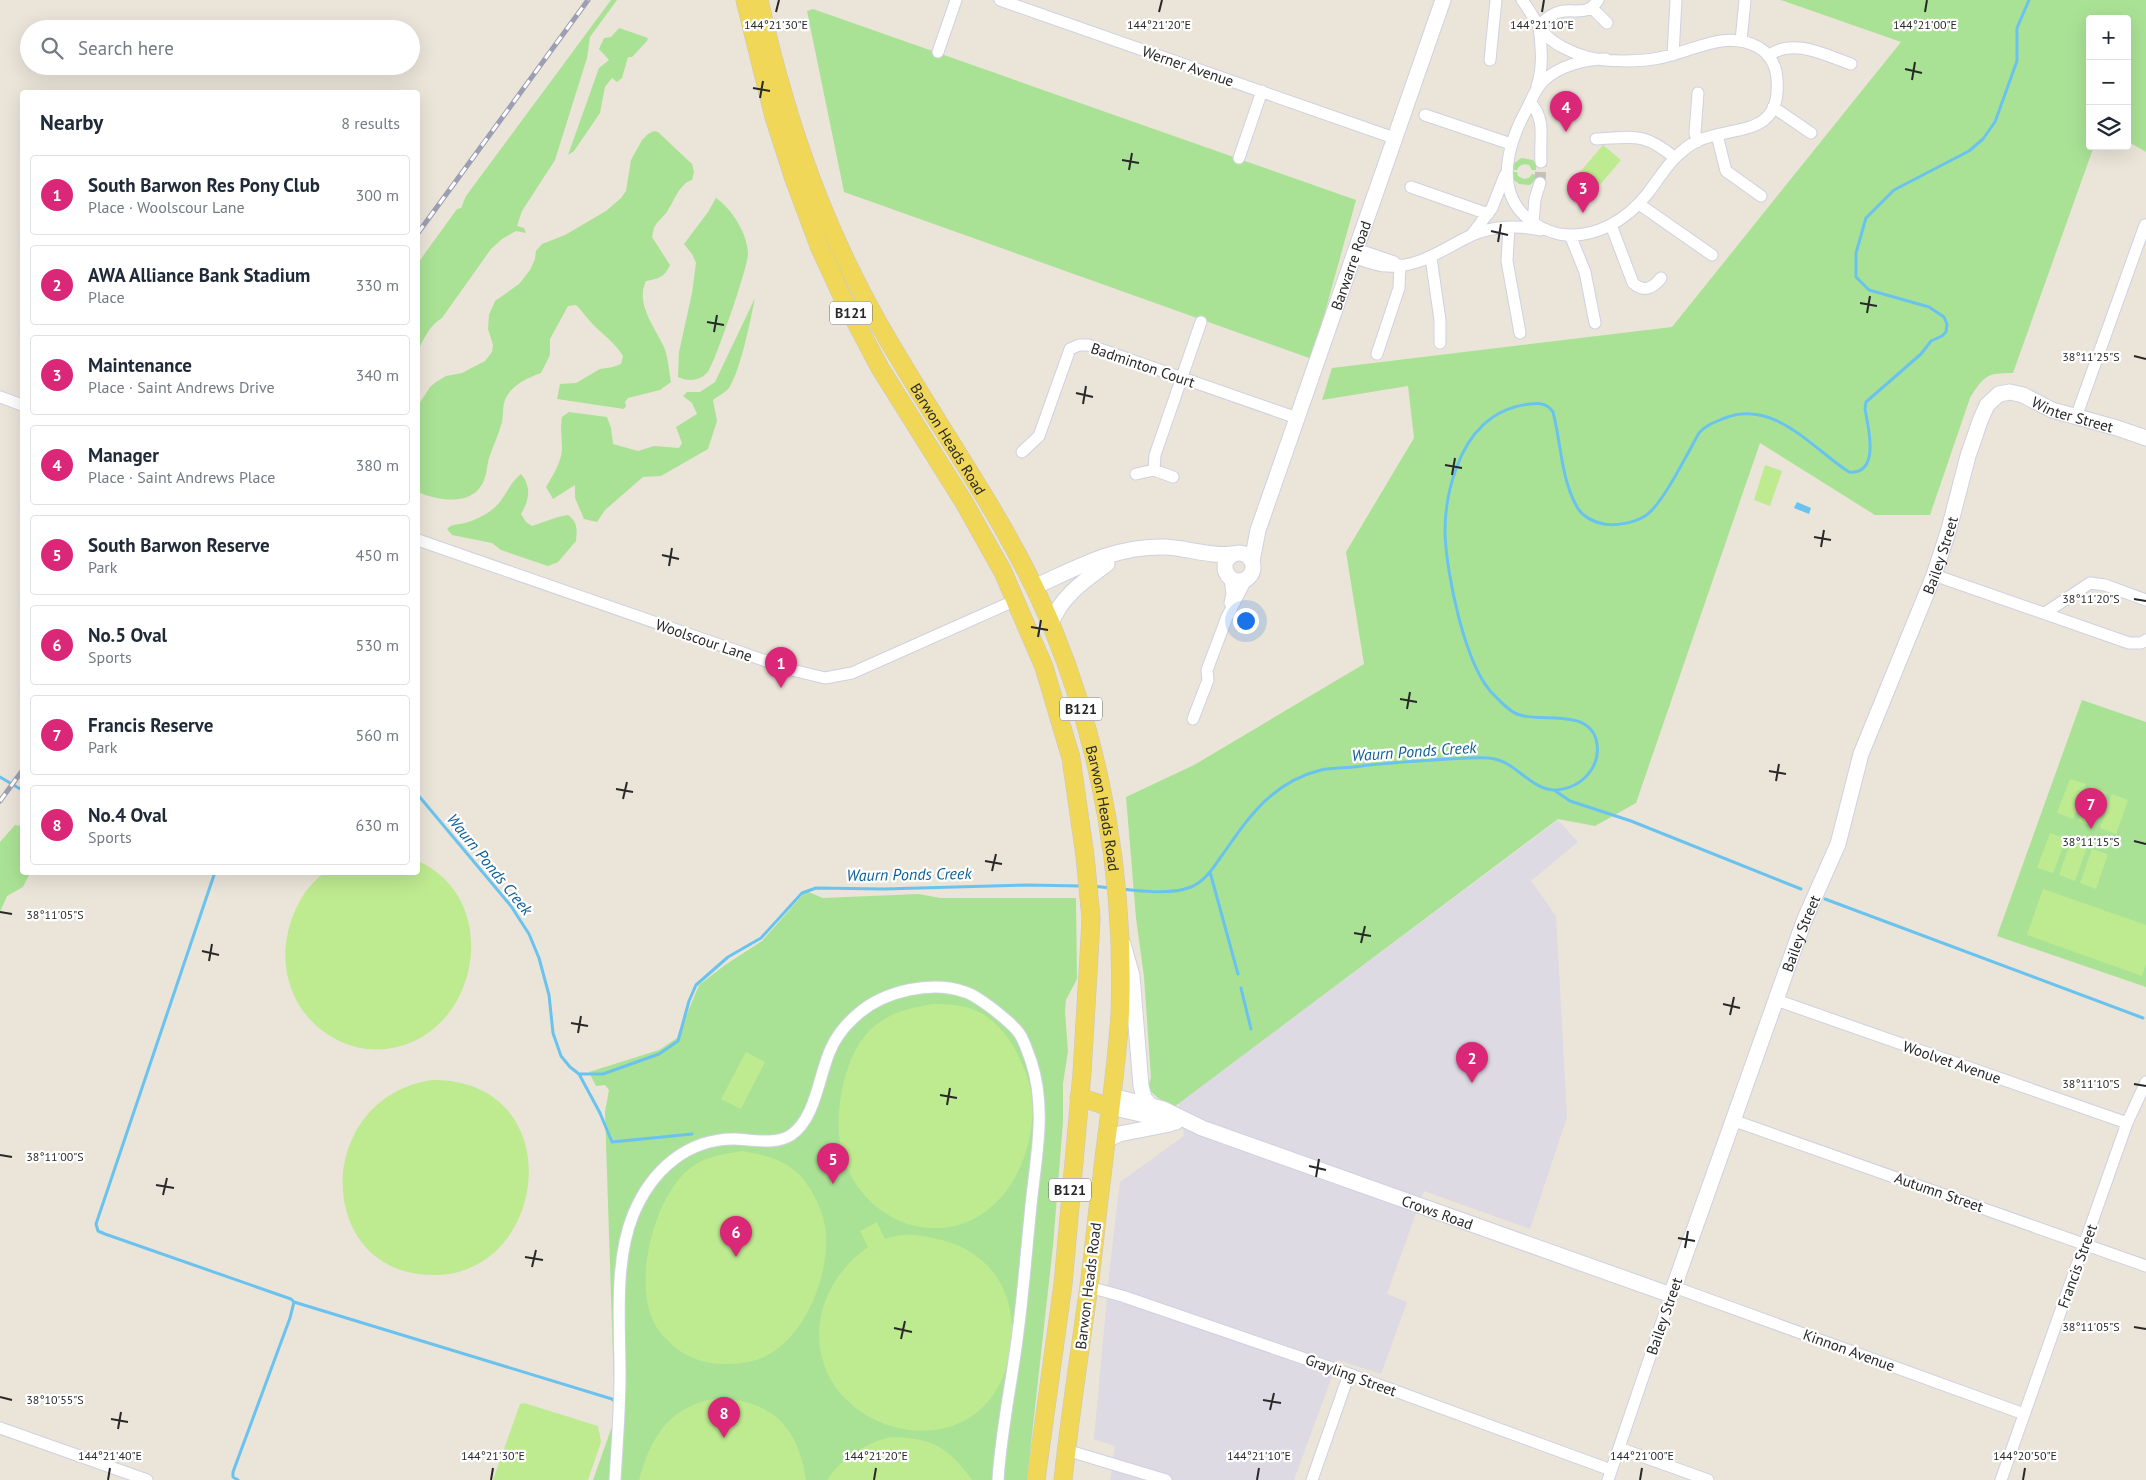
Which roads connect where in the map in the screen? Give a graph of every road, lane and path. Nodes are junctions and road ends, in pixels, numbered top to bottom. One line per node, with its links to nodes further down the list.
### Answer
1 (745, 0): 79 (main road, Barwon Heads Road / B121)
2 (759, 0): 78 (main road, Barwon Heads Road / B121)
3 (956, 0): 14 (street)
4 (1000, 0): 20 (street, Werner Avenue)
5 (1443, 0): 27 (street, Barwarre Road)
6 (1496, 0): 18 (street)
7 (1522, 0): 12 (street)
8 (1676, 0): 15 (street)
9 (1744, 0): 13 (street)
10 (1595, 4): 11 (street); 12 (street)
11 (1607, 23)
12 (1539, 24): 17 (street); 22 (street)
13 (1741, 41): 15 (street); 16 (street)
14 (938, 52)
15 (1673, 55): 17 (street)
16 (1768, 56): 19 (street); 23 (street)
17 (1606, 59): 22 (street)
18 (1490, 60)
19 (1851, 64)
20 (1262, 91): 27 (street, Werner Avenue); 31 (street)
21 (1698, 93): 29 (street)
22 (1532, 98): 30 (street); 33 (street)
23 (1773, 107): 25 (street); 26 (street)
24 (1425, 114): 30 (street)
25 (1811, 133)
26 (1717, 136): 29 (street); 37 (street)
27 (1394, 138): 47 (street, Barwarre Road)
28 (1596, 138): 32 (street)
29 (1697, 142): 32 (street)
30 (1512, 144): 34 (street)
31 (1239, 158)
32 (1675, 158): 38 (street)
33 (1541, 162)
34 (1507, 169): 39 (street); 40 (street)
35 (1540, 184): 40 (street)
36 (1411, 186): 39 (street)
37 (1760, 196)
38 (1638, 204): 41 (street); 48 (street)
39 (1488, 214): 46 (street)
40 (1533, 222): 44 (street)
41 (1612, 225): 45 (street); 51 (street)
42 (2145, 225): 61 (street)
43 (1509, 228): 44 (street); 46 (street); 54 (street)
44 (1549, 232): 45 (street)
45 (1570, 235): 53 (street)
46 (1464, 240): 49 (street)
47 (1355, 253): 50 (street); 62 (street, Barwarre Road)
48 (1712, 255)
49 (1431, 258): 50 (street); 55 (street)
50 (1400, 265): 56 (street)
51 (1661, 278)
52 (1202, 322): 57 (street)
53 (1595, 323)
54 (1520, 333)
55 (1440, 343)
56 (1377, 354)
57 (1182, 378): 62 (street, Badminton Court); 64 (street, Badminton Court); 65 (street)
58 (1999, 394): 61 (street, Winter Street); 76 (street, Bailey Street)
59 (0, 397): 60 (street)
60 (20, 403)
61 (2076, 417): 63 (street, Winter Street)
62 (1297, 418): 68 (street, Barwarre Road)
63 (2146, 438)
64 (1022, 452)
65 (1154, 470): 66 (street); 67 (street)
66 (1136, 474)
67 (1174, 477)
68 (1258, 530): 72 (street, Barwarre Road); 73 (street, Barwarre Road)
69 (420, 541): 79 (street, Woolscour Lane)
70 (1148, 548): 71 (street); 74 (street); 78 (street)
71 (1180, 548): 72 (street); 75 (street)
72 (1236, 553): 73 (street); 75 (street)
73 (1252, 562): 77 (street)
74 (1107, 564): 78 (street); 83 (street)
75 (1228, 574): 77 (street); 82 (street)
76 (1934, 575): 81 (street); 87 (street, Bailey Street)
77 (1247, 578): 82 (street)
78 (1036, 591): 79 (main road); 83 (main road, Barwon Heads Road / B121)
79 (1016, 600): 89 (main road, Barwon Heads Road / B121)
80 (2146, 600): 81 (street)
81 (2045, 613): 84 (street)
82 (1228, 617): 85 (street)
83 (1051, 624): 86 (main road, Barwon Heads Road / B121)
84 (2146, 640)
85 (1193, 719)
86 (1118, 925): 90 (main road, Barwon Heads Road / B121); 91 (street)
87 (1776, 1000): 92 (street, Bailey Street); 94 (street, Woolvet Avenue)
88 (2146, 1082): 94 (street, Francis Street)
89 (1079, 1097): 90 (main road); 110 (main road, Barwon Heads Road / B121)
90 (1111, 1101): 91 (street, Crows Road); 93 (street); 96 (main road, Barwon Heads Road / B121)
91 (1150, 1104): 95 (street, Crows Road)
92 (1732, 1120): 97 (street, Autumn Street); 100 (street, Bailey Street)
93 (1164, 1122): 95 (street, Crows Road); 96 (street)
94 (2127, 1123): 97 (street, Francis Street)
95 (1204, 1129): 100 (street, Crows Road)
96 (1107, 1140): 99 (main road, Barwon Heads Road / B121)
97 (2085, 1244): 98 (street, Autumn Street); 102 (street, Francis Street)
98 (2146, 1266)
99 (1089, 1288): 101 (street, Grayling Street); 105 (main road, Barwon Heads Road / B121)
100 (1673, 1291): 102 (street, Kinnon Avenue); 104 (street, Bailey Street)
101 (1349, 1374): 106 (street, Grayling Street); 113 (street)
102 (2024, 1414): 115 (street, Francis Street)
103 (0, 1428): 107 (street)
104 (1619, 1448): 106 (street, Bailey Street); 114 (street)
105 (1066, 1450): 111 (main road, Barwon Heads Road / B121); 112 (street)
106 (1610, 1475)
107 (147, 1480)
108 (615, 1480): 109 (street)
109 (998, 1480)
110 (1036, 1480)
111 (1063, 1480)
112 (1166, 1480)
113 (1312, 1480)
114 (1708, 1480)
115 (2001, 1480)

